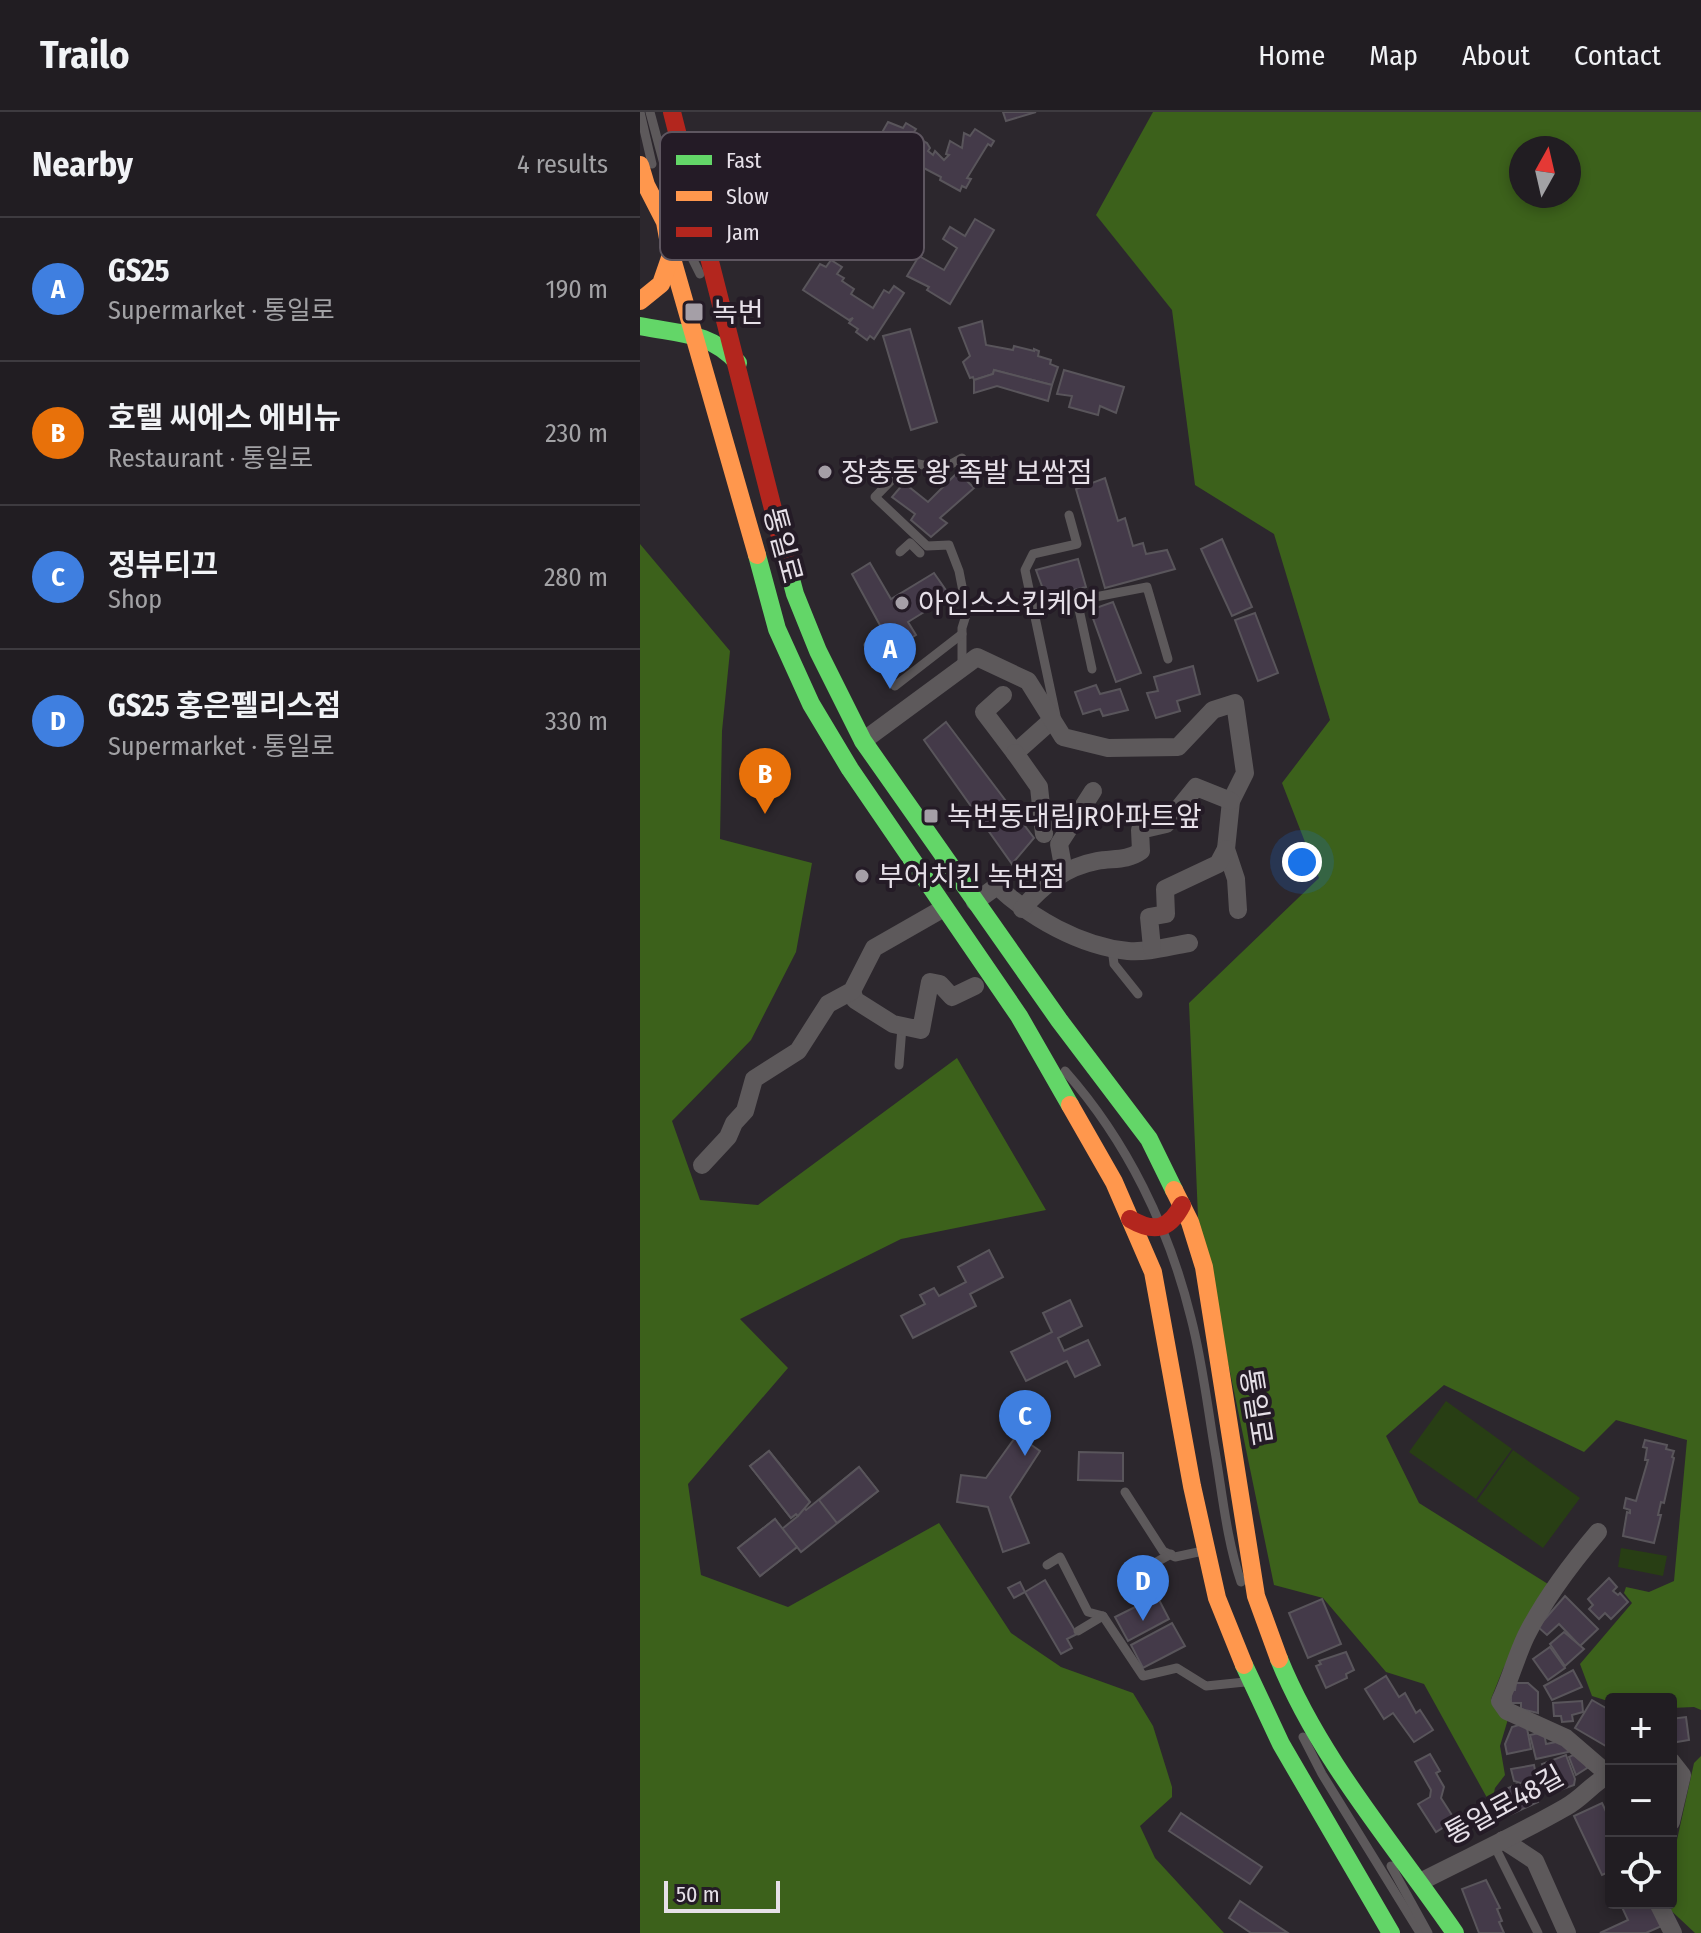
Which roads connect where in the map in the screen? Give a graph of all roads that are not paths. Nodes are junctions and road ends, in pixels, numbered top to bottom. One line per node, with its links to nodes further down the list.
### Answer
1 (640, 112): 7 (lane)
2 (650, 112): 5 (lane)
3 (672, 112): 4 (main road, 통일로)
4 (677, 132)
5 (660, 149)
6 (640, 165): 8 (main road, 통일로)
7 (660, 200)
8 (660, 212)
9 (669, 260): 13 (main road)
10 (673, 260): 16 (main road, 통일로)
11 (693, 260): 15 (lane)
12 (710, 260): 15 (main road, 통일로)
13 (640, 301)
14 (640, 326): 16 (main road)
15 (727, 327): 17 (main road, 통일로)
16 (697, 338): 17 (main road); 40 (main road, 통일로)
17 (738, 363): 32 (main road, 통일로)
18 (962, 458): 20 (lane)
19 (1069, 515): 24 (lane)
20 (923, 549): 21 (lane); 22 (lane); 25 (lane)
21 (900, 552)
22 (910, 561)
23 (1077, 600): 24 (lane); 27 (lane); 29 (lane)
24 (1033, 609): 31 (lane)
25 (962, 634): 26 (lane); 28 (lane)
26 (868, 645)
27 (1168, 659)
28 (962, 667): 31 (street); 32 (street)
29 (1092, 669)
30 (1003, 695): 33 (street)
31 (1055, 725): 33 (street); 35 (street)
32 (863, 741): 39 (main road, 통일로)
33 (1015, 753): 36 (street)
34 (1093, 791): 38 (street)
35 (1231, 801): 37 (street); 38 (street)
36 (1044, 834)
37 (1226, 849): 42 (street); 45 (street)
38 (1064, 872): 41 (street)
39 (975, 902): 41 (street); 51 (main road, 통일로)
40 (944, 908): 47 (street); 49 (main road, 통일로)
41 (1022, 909): 44 (street)
42 (1238, 910)
43 (1189, 943): 45 (street)
44 (1112, 948): 45 (street); 48 (lane)
45 (1152, 948)
46 (975, 986): 50 (street)
47 (852, 991): 50 (street); 54 (street)
48 (1138, 994)
49 (1019, 1016): 53 (lane); 56 (main road, 통일로)
50 (902, 1027): 52 (lane)
51 (1075, 1042): 53 (lane); 55 (main road, 통일로)
52 (899, 1065)
53 (1092, 1101): 57 (lane)
54 (702, 1165)
55 (1182, 1205): 57 (main road); 59 (main road, 통일로)
56 (1130, 1219): 57 (main road); 60 (main road, 통일로)
57 (1162, 1227): 58 (lane)
58 (1181, 1279): 59 (main road); 60 (main road); 61 (lane)
59 (1209, 1292): 67 (main road, 통일로)
60 (1161, 1303): 64 (main road, 통일로)
61 (1216, 1454): 67 (lane); 72 (lane)
62 (1125, 1492): 65 (lane)
63 (1598, 1532): 75 (street)
64 (1206, 1550): 65 (lane); 71 (main road, 통일로)
65 (1171, 1554): 68 (lane)
66 (1047, 1565): 69 (lane)
67 (1252, 1567): 76 (main road, 통일로)
68 (1133, 1575)
69 (1103, 1616): 70 (lane); 71 (lane)
70 (1078, 1631)
71 (1251, 1681): 82 (main road, 통일로)
72 (1293, 1714)
73 (1298, 1727): 83 (lane)
74 (1677, 1769): 78 (street)
75 (1605, 1770)
76 (1345, 1775): 80 (main road, 통일로); 84 (lane)
77 (1605, 1776): 79 (street, 통일로48길)
78 (1677, 1796)
79 (1499, 1842): 80 (street, 통일로48길); 86 (lane); 87 (street)
80 (1420, 1882): 85 (main road, 통일로)
81 (1661, 1909): 88 (street)
82 (1391, 1933)
83 (1420, 1933)
84 (1428, 1933)
85 (1455, 1933)
86 (1538, 1933)
87 (1567, 1933)
88 (1673, 1933)

